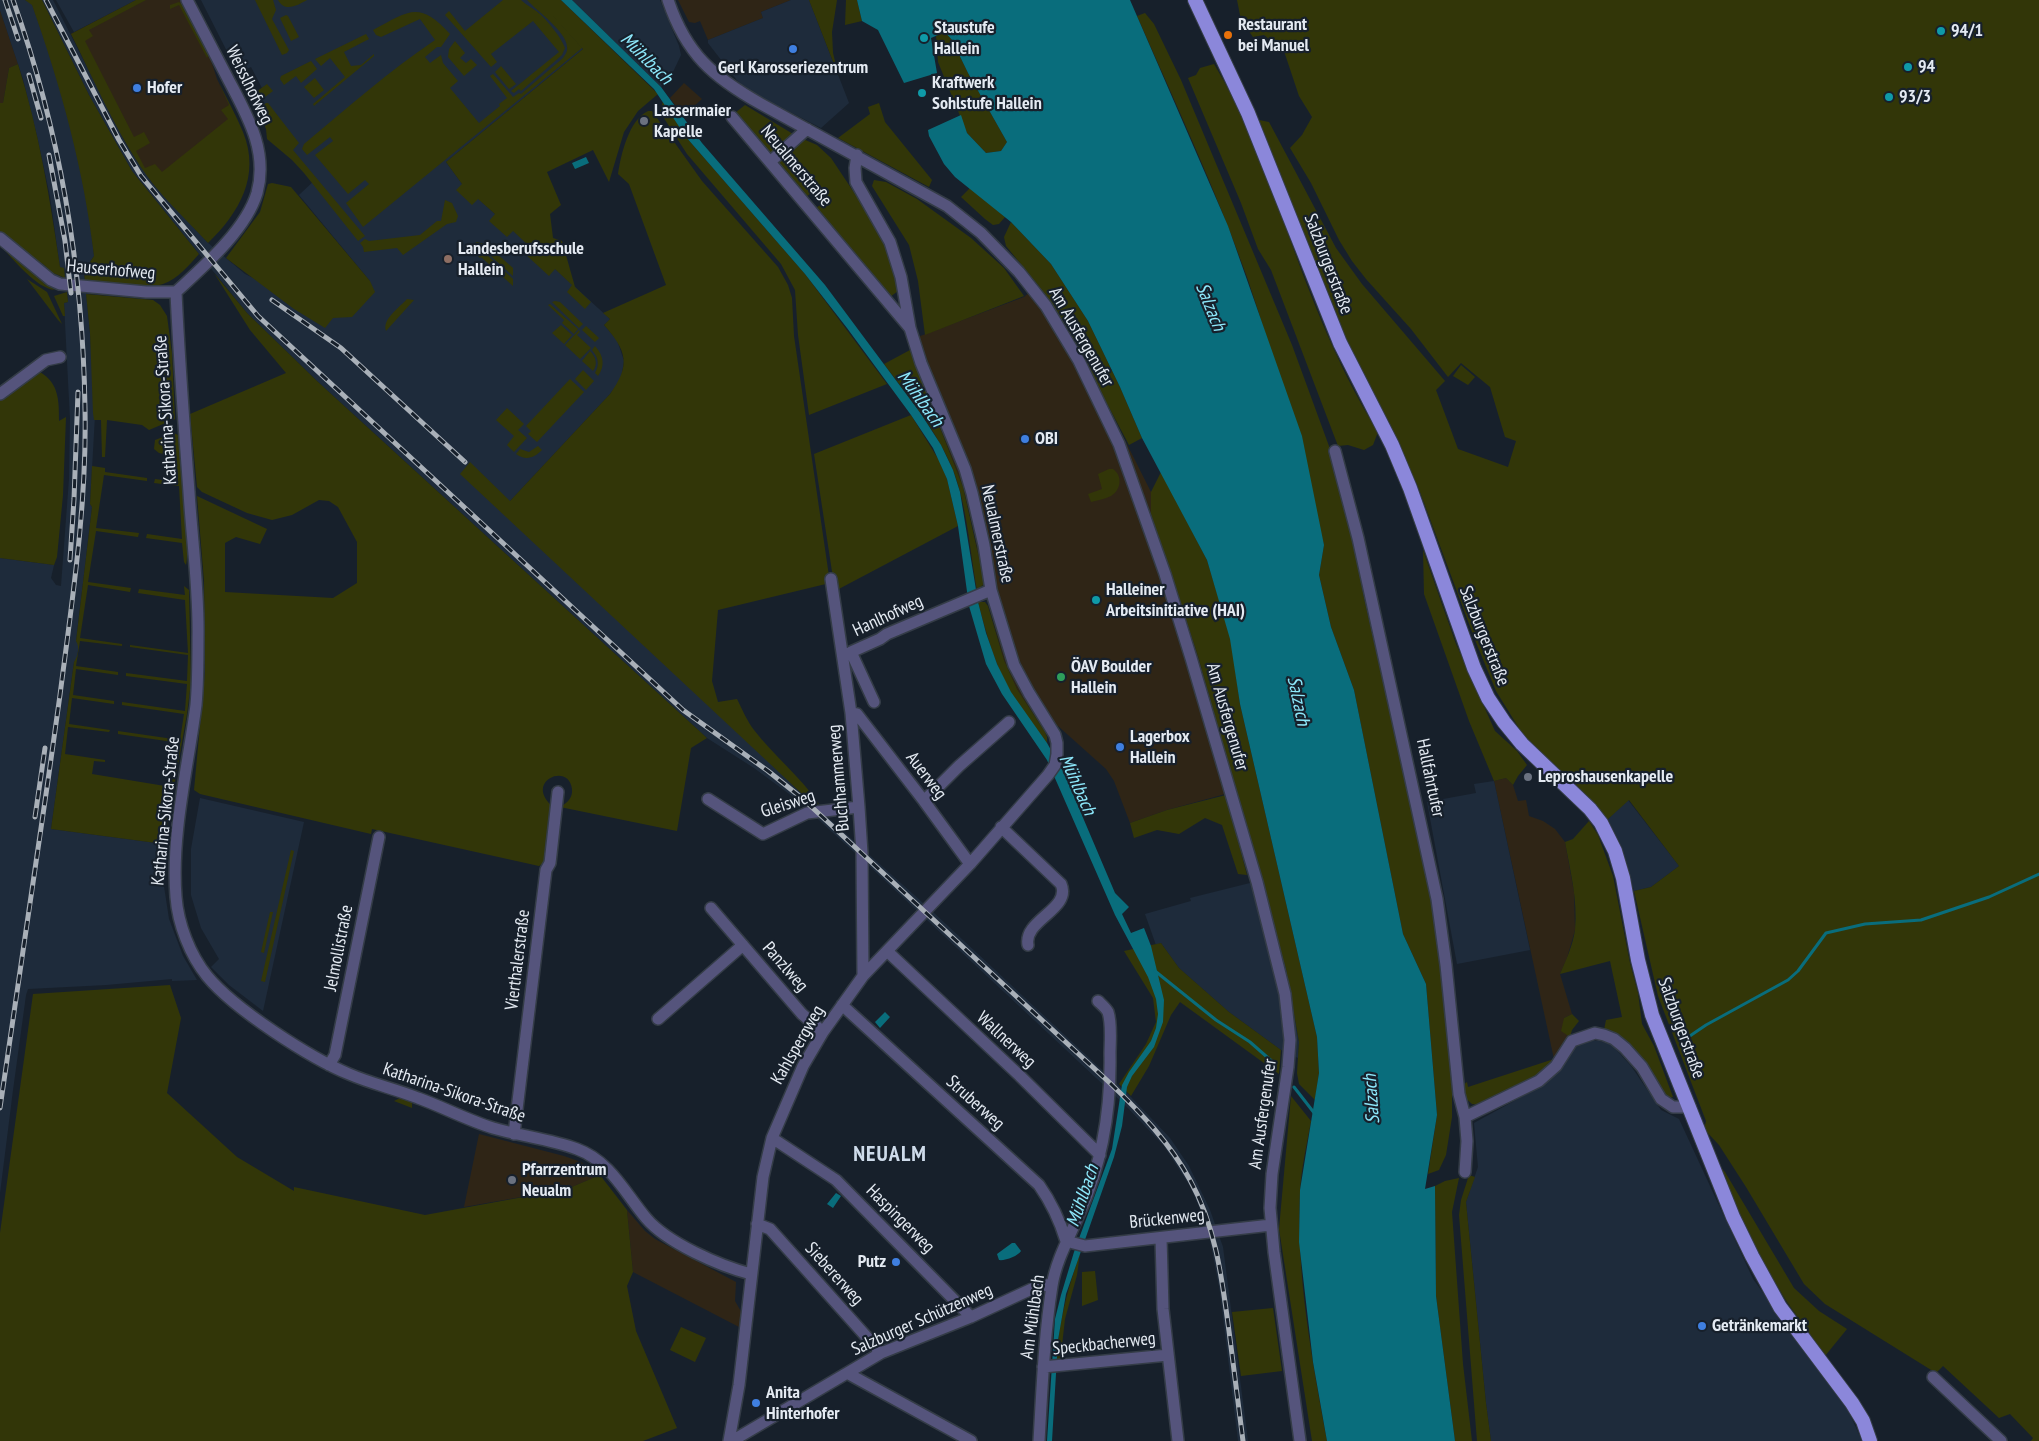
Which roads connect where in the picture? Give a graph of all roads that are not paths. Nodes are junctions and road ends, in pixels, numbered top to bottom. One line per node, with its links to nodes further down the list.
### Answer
1 (187, 0): 10 (street, Weisslhofweg)
2 (668, 0): 5 (street, Neualmerstraße)
3 (1195, 0): 40 (main road, Salzburgerstraße)
4 (732, 117): 8 (street, Neualmerstraße)
5 (807, 129): 6 (street, Neualmerstraße); 8 (street)
6 (823, 137): 7 (street, Am Ausfergenufer)
7 (857, 155): 11 (street, Neualmerstraße); 47 (street, Am Ausfergenufer)
8 (770, 162): 11 (street, Neualmerstraße)
9 (0, 238): 10 (street, Hauserhofweg)
10 (176, 292): 39 (street, Katharina-Sikora-Straße)
11 (910, 328): 16 (street, Neualmerstraße)
12 (60, 358): 13 (street)
13 (0, 394)
14 (1336, 451): 41 (street, Hallfahrtufer)
15 (831, 579): 18 (street, Buchhammerweg)
16 (986, 592): 17 (street, Hanlhofweg); 22 (street, Neualmerstraße)
17 (865, 682): 18 (street); 19 (street, Hanlhofweg)
18 (847, 690): 20 (street, Buchhammerweg)
19 (874, 702)
20 (851, 713): 25 (street, Auerweg); 26 (street, Buchhammerweg)
21 (1009, 722): 25 (street)
22 (1057, 743): 27 (street, Kahlspergweg)
23 (558, 792): 42 (street, Vierthalerstraße)
24 (708, 799): 26 (street, Gleisweg)
25 (924, 801): 29 (street, Auerweg)
26 (859, 807): 34 (street, Buchhammerweg)
27 (1001, 827): 29 (street, Kahlspergweg); 32 (street)
28 (379, 837): 39 (street, Jelmollistraße)
29 (970, 864): 33 (street, Kahlspergweg)
30 (711, 908): 31 (street, Panzlweg)
31 (743, 945): 37 (street, Panzlweg); 38 (street, Panzlweg)
32 (1028, 945)
33 (887, 951): 34 (street, Kahlspergweg); 44 (street, Wallnerweg)
34 (863, 976): 36 (street, Kahlspergweg)
35 (1098, 1001): 44 (street, Am Mühlbach)
36 (842, 1004): 38 (street, Kahlspergweg); 49 (street, Struberweg)
37 (658, 1019)
38 (823, 1032): 43 (street, Kahlspergweg)
39 (329, 1065): 42 (street, Katharina-Sikora-Straße)
40 (1690, 1107): 41 (street); 64 (main road, Salzburgerstraße)
41 (1466, 1117): 45 (street, Hallfahrtufer)
42 (514, 1134): 50 (street, Katharina-Sikora-Straße)
43 (772, 1138): 46 (street, Kahlspergweg); 52 (street, Haspingerweg)
44 (1100, 1155): 49 (street, Am Mühlbach)
45 (1465, 1172)
46 (757, 1224): 50 (street, Kahlspergweg); 53 (street, Siebererweg)
47 (1271, 1225): 48 (street, Brückenweg); 63 (street, Am Ausfergenufer)
48 (1161, 1238): 49 (street, Brückenweg); 54 (street, Speckbacherweg)
49 (1070, 1242): 51 (street, Am Mühlbach)
50 (751, 1274): 58 (street, Kahlspergweg)
51 (1052, 1284): 52 (street, Salzburger Schützenweg); 55 (street, Am Mühlbach)
52 (971, 1317): 53 (street, Salzburger Schützenweg)
53 (881, 1353): 56 (street, Salzburger Schützenweg)
54 (1168, 1355): 55 (street, Speckbacherweg); 62 (street, Speckbacherweg)
55 (1050, 1367): 61 (street, Am Mühlbach)
56 (847, 1373): 59 (street, Salzburger Schützenweg); 60 (street)
57 (1933, 1377): 65 (street)
58 (728, 1441)
59 (732, 1441)
60 (971, 1441)
61 (1039, 1441)
62 (1178, 1441)
63 (1300, 1441)
64 (1870, 1441)
65 (2001, 1441)

